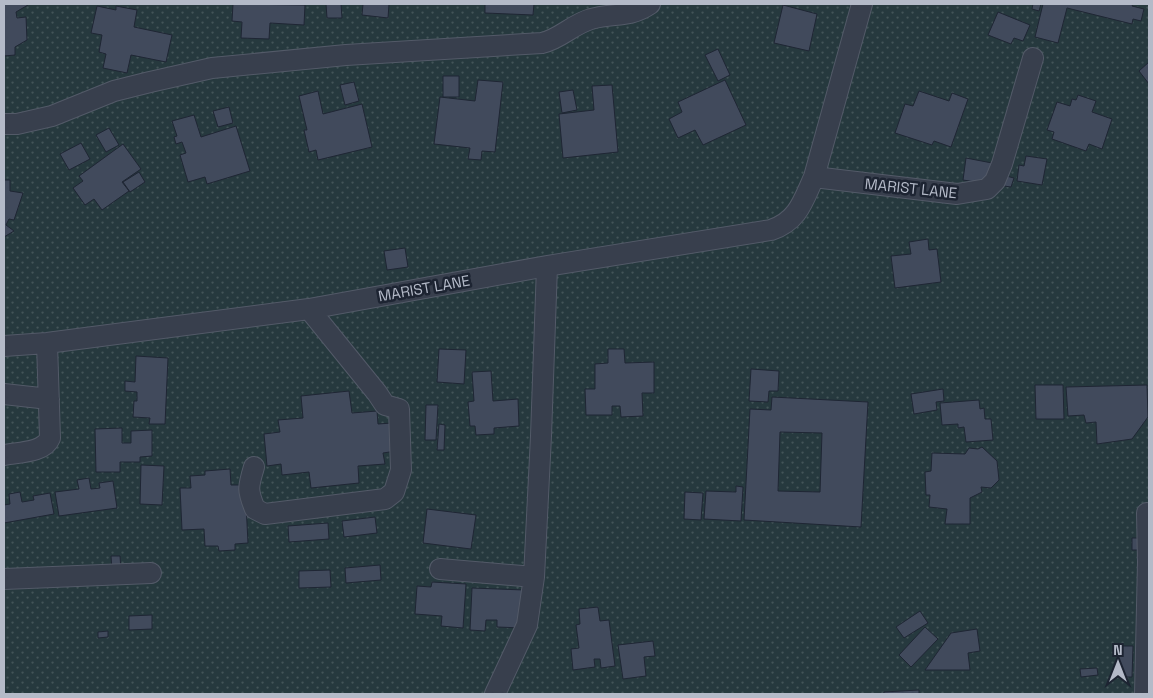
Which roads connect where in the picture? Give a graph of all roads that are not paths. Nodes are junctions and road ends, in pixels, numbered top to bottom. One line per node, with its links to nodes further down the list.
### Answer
1 (650, 4): 4 (street)
2 (862, 4): 5 (street, MARIST LANE)
3 (1033, 58): 5 (street, MARIST LANE)
4 (4, 124)
5 (814, 177): 6 (street, MARIST LANE)
6 (547, 266): 7 (street, MARIST LANE); 17 (street)
7 (309, 309): 8 (street, MARIST LANE); 13 (street)
8 (47, 343): 9 (street, MARIST LANE); 11 (street)
9 (4, 346)
10 (4, 394): 11 (street)
11 (49, 399): 12 (street)
12 (4, 455)
13 (254, 467)
14 (1147, 513): 20 (street)
15 (440, 569): 17 (street)
16 (151, 573): 18 (street)
17 (534, 577): 19 (street)
18 (4, 579)
19 (495, 694)
20 (1145, 694)

